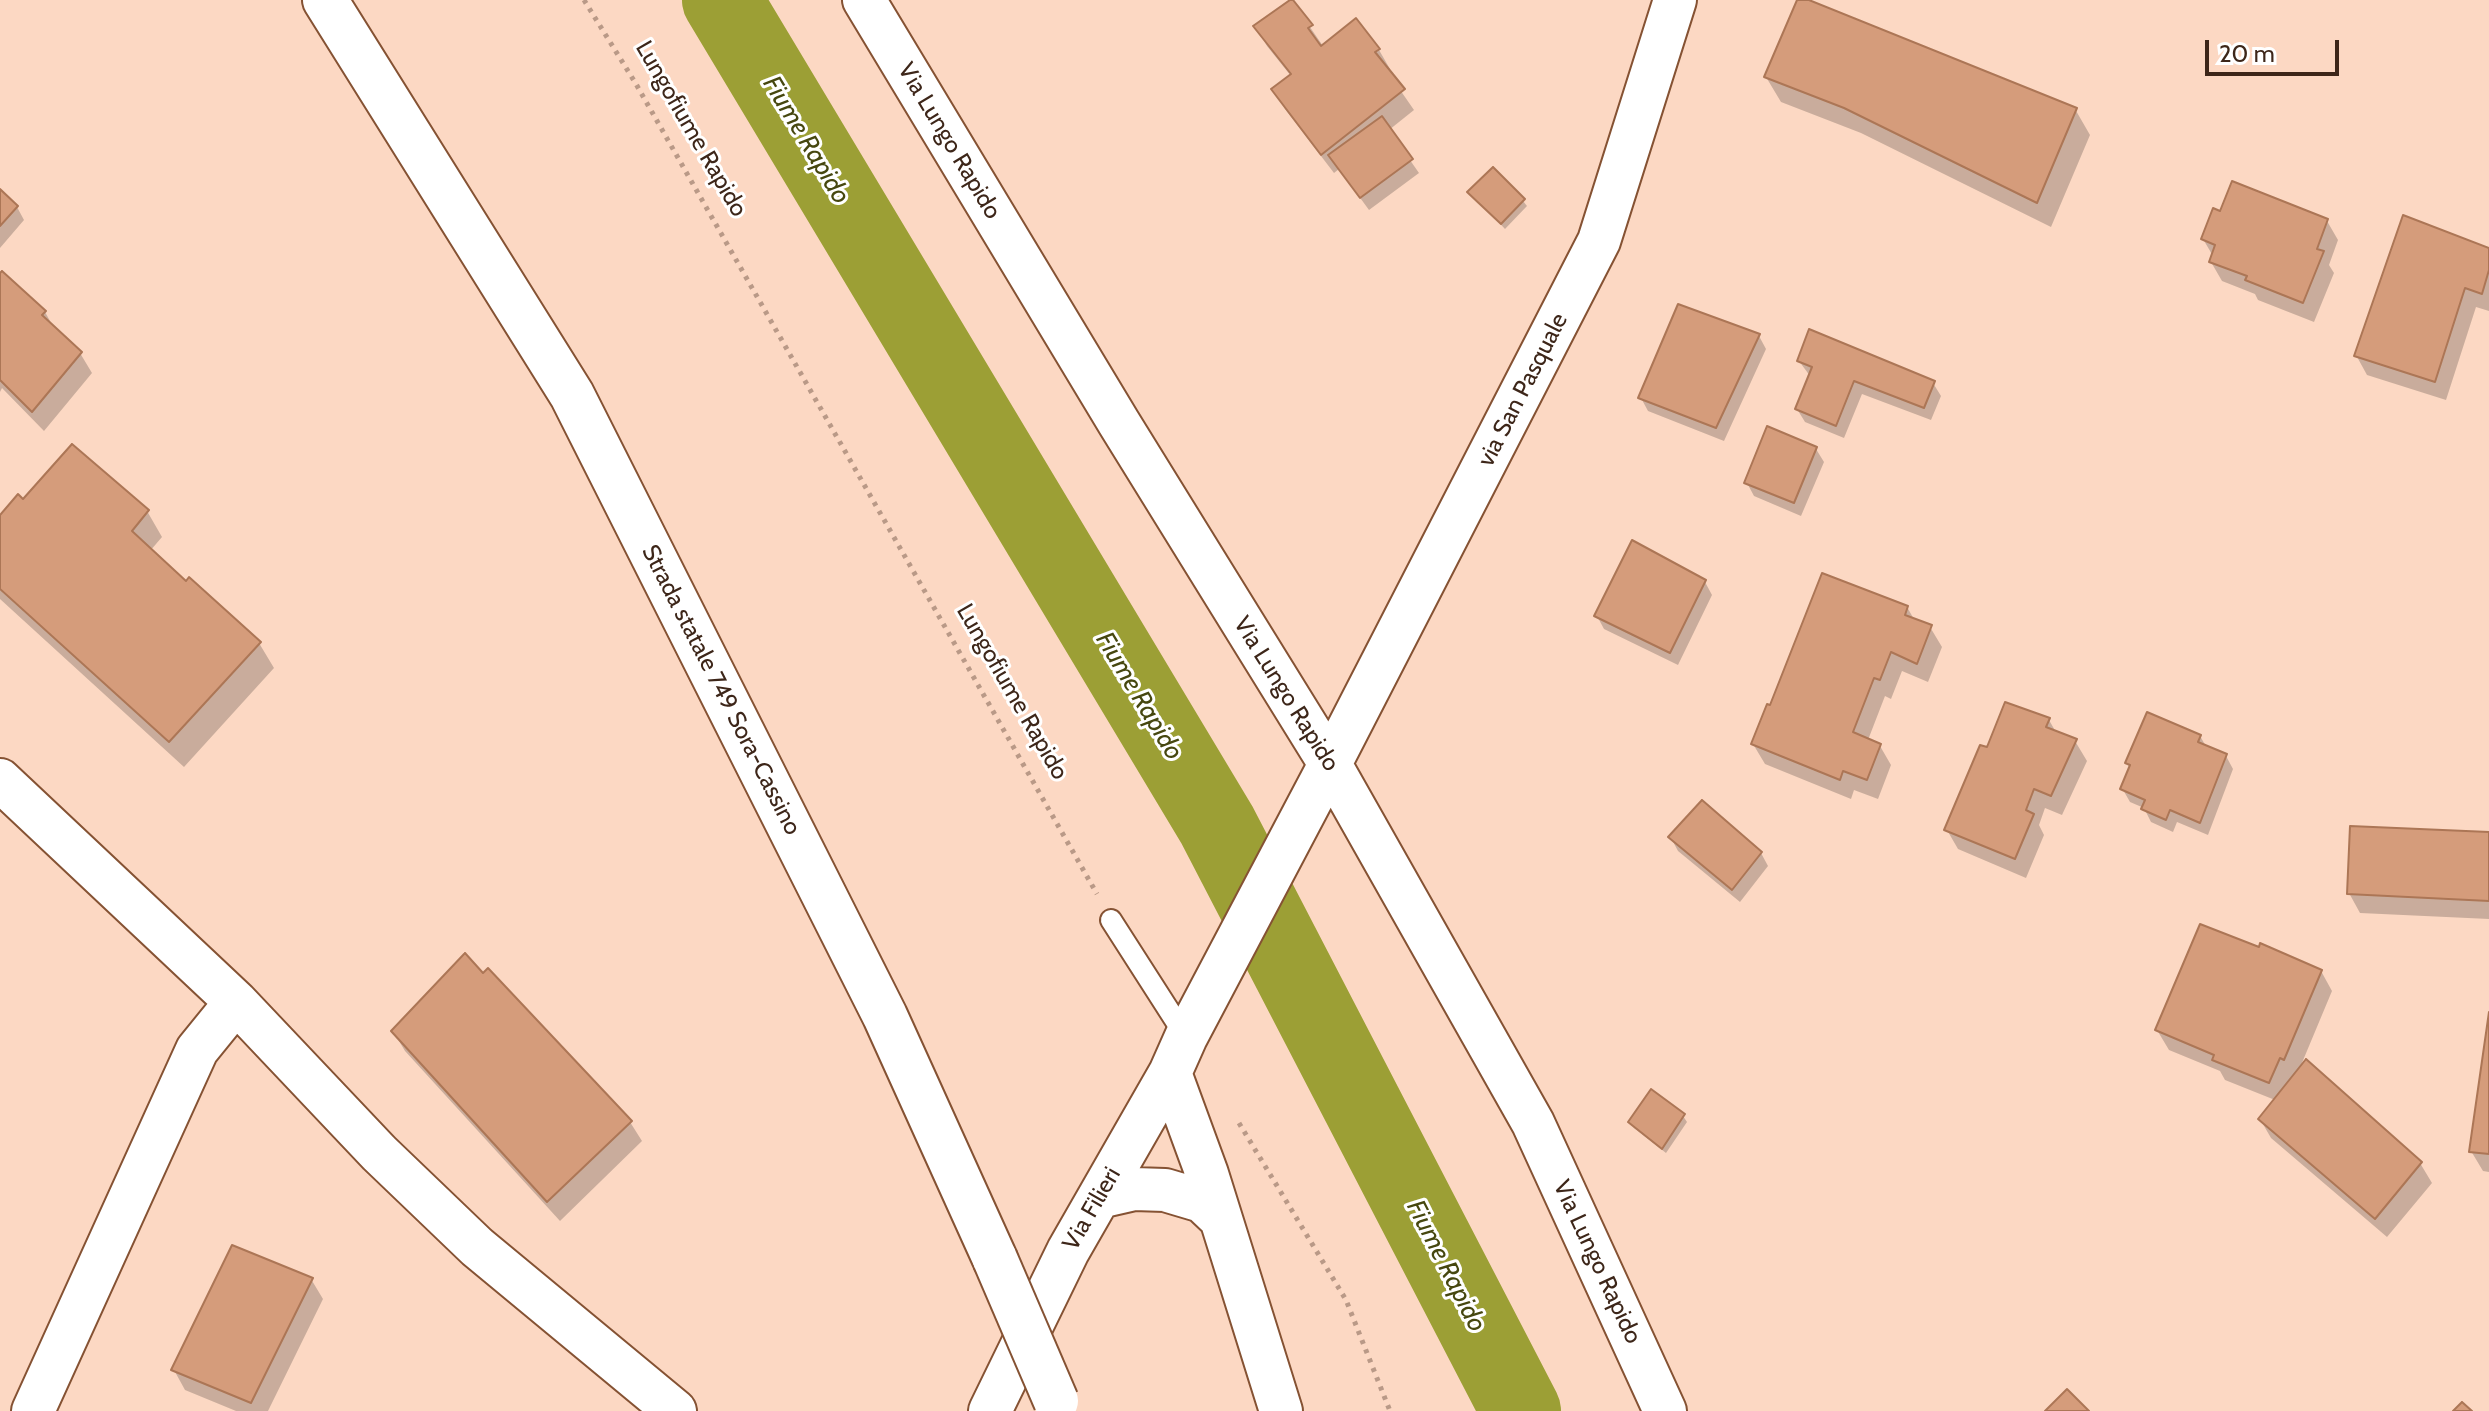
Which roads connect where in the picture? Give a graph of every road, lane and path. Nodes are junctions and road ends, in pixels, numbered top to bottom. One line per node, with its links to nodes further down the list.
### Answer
1 (325, 0): 13 (highway, Strada statale 749 Sora-Cassino, bridge)
2 (584, 0): 7 (path, Lungofiume Rapido)
3 (864, 0): 5 (street, Via Lungo Rapido)
4 (1675, 0): 5 (street, via San Pasquale)
5 (1322, 778): 9 (street, via San Pasquale); 19 (street, Via Lungo Rapido)
6 (0, 780): 8 (street)
7 (1111, 920): 9 (lane)
8 (236, 1002): 14 (street); 15 (street)
9 (1185, 1041): 11 (street, Via Filieri); 12 (street)
10 (1234, 1116): 18 (path)
11 (1099, 1197): 12 (street); 16 (street, Via Filieri)
12 (1221, 1219): 17 (street)
13 (1058, 1406)
14 (33, 1411)
15 (675, 1411)
16 (990, 1411)
17 (1281, 1411)
18 (1390, 1411)
19 (1665, 1411)

